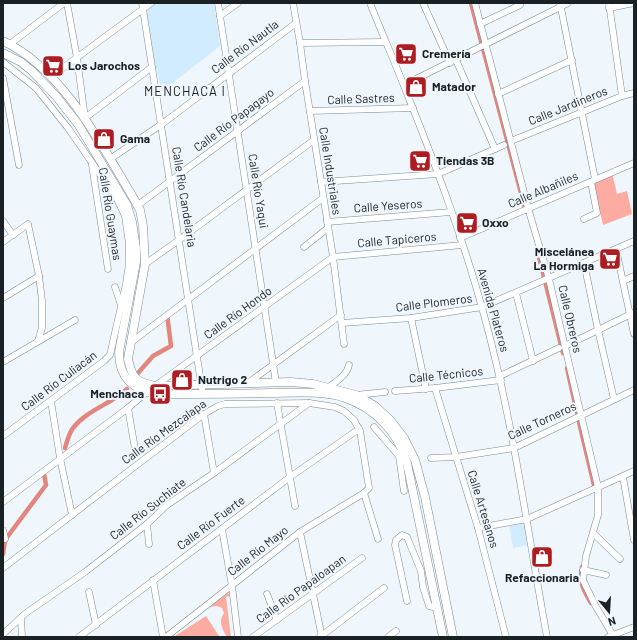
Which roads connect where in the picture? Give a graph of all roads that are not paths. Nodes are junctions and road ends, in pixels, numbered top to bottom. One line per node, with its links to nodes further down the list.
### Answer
1 (64, 3): 20 (street)
2 (67, 3): 24 (street)
3 (151, 3): 15 (street)
4 (218, 3): 16 (street, Calle Río Yaqui)
5 (238, 3): 16 (street)
6 (293, 3): 17 (street, Calle Industriales)
7 (370, 3): 19 (street, Avenida Plateros)
8 (423, 3): 26 (street)
9 (475, 3): 18 (street, Calle Obreros)
10 (568, 3): 13 (street)
11 (634, 4): 14 (street)
12 (520, 5): 18 (street)
13 (561, 5): 22 (street); 25 (street)
14 (609, 5): 36 (street)
15 (143, 6): 24 (street); 28 (street, Calle Río Candelaria)
16 (220, 16): 30 (street, Calle Río Yaqui)
17 (296, 23): 21 (street, Calle Industriales); 30 (street, Calle Río Nautla)
18 (480, 24): 22 (street, Calle Obreros)
19 (385, 42): 21 (street); 33 (street, Avenida Plateros)
20 (6, 43): 40 (main road)
21 (300, 43): 32 (street, Calle Industriales)
22 (482, 46): 26 (street); 35 (street, Calle Obreros)
23 (3, 53): 68 (main road)
24 (77, 58): 29 (street); 40 (street)
25 (572, 60): 35 (street); 39 (street)
26 (453, 61): 33 (street); 46 (street)
27 (3, 62): 48 (street)
28 (152, 67): 40 (street); 41 (street, Calle Río Candelaria)
29 (60, 70)
30 (228, 73): 41 (street, Calle Río Nautla); 42 (street, Calle Río Yaqui)
31 (3, 78): 50 (street)
32 (305, 81): 38 (street, Calle Industriales); 42 (street, Calle Río Papagayo)
33 (404, 85): 37 (street, Avenida Plateros)
34 (634, 93): 36 (street, Calle Jardineros)
35 (498, 94): 44 (street, Calle Obreros)
36 (622, 96): 39 (street, Calle Jardineros)
37 (413, 108): 38 (street, Calle Sastres); 51 (street, Avenida Plateros)
38 (310, 111): 43 (street, Calle Industriales)
39 (582, 112): 44 (street, Calle Jardineros); 52 (street)
40 (85, 118): 47 (main road)
41 (162, 124): 47 (street, Calle Río Nautla); 53 (street, Calle Río Candelaria)
42 (237, 132): 53 (street, Calle Río Papagayo); 55 (street, Calle Río Yaqui)
43 (314, 140): 54 (street, Calle Industriales); 55 (street)
44 (511, 141): 58 (street, Calle Obreros)
45 (504, 145): 46 (street)
46 (495, 149): 51 (street)
47 (110, 159): 57 (main road)
48 (91, 163): 68 (street); 77 (street, Calle Río Guaymas)
49 (634, 163): 52 (street, Calle Albañiles)
50 (19, 165)
51 (438, 174): 54 (street); 59 (street, Avenida Plateros)
52 (593, 180): 58 (street, Calle Albañiles); 60 (street)
53 (170, 182): 57 (street, Calle Río Papagayo); 65 (street, Calle Río Candelaria)
54 (321, 182): 56 (street, Calle Industriales)
55 (246, 190): 65 (street); 71 (street, Calle Río Yaqui)
56 (323, 198): 62 (street, Calle Industriales); 71 (street)
57 (138, 205): 75 (main road)
58 (526, 209): 64 (street, Calle Albañiles); 80 (street, Calle Obreros)
59 (451, 212): 62 (street, Calle Yeseros); 64 (street, Avenida Plateros)
60 (584, 219)
61 (3, 221): 63 (street)
62 (328, 225): 70 (street); 73 (street, Calle Industriales)
63 (13, 235): 67 (street); 78 (street)
64 (460, 238): 69 (street, Avenida Plateros)
65 (179, 240): 75 (street); 85 (street, Calle Río Candelaria)
66 (634, 241): 72 (street, Calle Plomeros)
67 (3, 242)
68 (132, 242): 76 (main road)
69 (462, 245): 73 (street, Calle Tapiceros); 88 (street, Avenida Plateros)
70 (304, 247)
71 (255, 248): 85 (street); 87 (street, Calle Río Yaqui)
72 (616, 249): 74 (street, Calle Plomeros); 81 (street)
73 (333, 257): 87 (street, Calle Río Hondo); 90 (street, Calle Industriales)
74 (584, 263): 80 (street, Calle Plomeros); 94 (street)
75 (145, 264): 97 (main road)
76 (133, 267): 86 (street, Calle Río Culiacán); 115 (main road)
77 (108, 269)
78 (39, 276): 84 (street); 96 (street)
79 (634, 276): 81 (street)
80 (547, 280): 83 (street, Calle Plomeros); 99 (street, Calle Obreros)
81 (623, 281): 89 (street)
82 (115, 287): 86 (street)
83 (516, 293): 88 (street, Calle Plomeros); 101 (street)
84 (3, 298)
85 (188, 299): 97 (street); 100 (street, Calle Río Candelaria)
86 (121, 304): 121 (street, Calle Río Culiacán)
87 (264, 306): 100 (street, Calle Río Hondo); 103 (street, Calle Río Yaqui)
88 (482, 307): 91 (street, Calle Plomeros); 105 (street, Avenida Plateros)
89 (632, 313): 94 (street, Calle Técnicos); 95 (street)
90 (341, 315): 93 (street, Calle Industriales); 103 (street)
91 (411, 318): 93 (street, Calle Plomeros); 112 (street)
92 (75, 320): 96 (street)
93 (342, 323): 98 (street, Calle Industriales)
94 (598, 330): 99 (street, Calle Técnicos); 120 (street)
95 (634, 334)
96 (38, 340): 102 (street)
97 (130, 343): 109 (main road)
98 (344, 344)
99 (562, 347): 101 (street, Calle Técnicos); 127 (street, Calle Obreros)
100 (197, 356): 108 (street, Calle Río Candelaria); 109 (street, Calle Río Hondo)
101 (533, 361): 105 (street, Calle Técnicos)
102 (3, 362)
103 (273, 364): 106 (street); 107 (street, Calle Río Yaqui)
104 (349, 365): 110 (street)
105 (500, 378): 111 (street, Calle Técnicos); 132 (street, Avenida Plateros)
106 (248, 383): 107 (main road); 108 (main road)
107 (276, 383): 110 (main road)
108 (201, 384): 109 (main road); 118 (street, Calle Río Candelaria)
109 (155, 386)
110 (329, 387): 119 (main road)
111 (435, 388): 112 (street, Calle Técnicos); 135 (street, Calle Artesanos)
112 (426, 389): 114 (street, Calle Técnicos)
113 (634, 390): 120 (street, Calle Torneros)
114 (395, 391)
115 (147, 392): 118 (main road); 125 (street)
116 (385, 392): 119 (street)
117 (252, 393): 118 (main road); 122 (street); 134 (main road)
118 (203, 394)
119 (356, 394): 187 (main road)
120 (614, 399): 127 (street, Calle Torneros)
121 (51, 400): 131 (street, Calle Río Culiacán); 136 (street)
122 (252, 403): 123 (street, Calle Río Mezcalapa); 126 (street, Calle Río Mezcalapa)
123 (277, 403): 124 (street, Calle Río Mezcalapa); 128 (street)
124 (310, 403): 128 (street, Calle Río Suchiate); 130 (street, Calle Río Mezcalapa)
125 (128, 408): 133 (street); 136 (street)
126 (204, 414): 139 (street); 147 (street, Calle Río Mezcalapa)
127 (581, 415): 132 (street, Calle Torneros); 142 (street, Calle Obreros)
128 (282, 423): 139 (street, Calle Río Suchiate); 140 (street)
129 (374, 427): 134 (street)
130 (359, 429): 140 (street, Calle Río Fuerte); 144 (street, Calle Río Mayo)
131 (3, 436)
132 (514, 448): 135 (street, Calle Torneros); 148 (street, Avenida Plateros)
133 (135, 449)
134 (401, 455): 143 (street); 171 (main road)
135 (456, 457): 137 (street, Calle Torneros); 150 (street, Calle Artesanos)
136 (60, 458): 145 (street); 147 (street)
137 (431, 458)
138 (634, 471): 141 (street)
139 (214, 473): 149 (street, Calle Río Suchiate)
140 (290, 477): 146 (street); 151 (street, Calle Río Fuerte)
141 (623, 477): 142 (street); 157 (street)
142 (597, 487): 148 (street); 154 (street, Calle Obreros)
143 (404, 491)
144 (364, 493): 153 (street, Calle Río Mayo); 156 (street)
145 (3, 502)
146 (295, 506)
147 (72, 515): 161 (street, Calle Río Mezcalapa)
148 (526, 519): 150 (street); 189 (street, Avenida Plateros)
149 (147, 524): 158 (street); 172 (street, Calle Río Suchiate)
150 (478, 528): 188 (street, Calle Artesanos)
151 (222, 529): 164 (street, Calle Río Fuerte); 165 (street)
152 (3, 530): 155 (street)
153 (300, 532): 165 (street, Calle Río Mayo); 168 (street)
154 (593, 532): 160 (street); 162 (street, Calle Obreros)
155 (5, 539)
156 (378, 539)
157 (634, 540)
158 (149, 544)
159 (362, 558): 168 (street, Calle Río Papaloapan)
160 (620, 559)
161 (3, 568)
162 (583, 570): 163 (street); 178 (street, Calle Obreros)
163 (606, 575)
164 (153, 580): 174 (street, Calle Río Fuerte); 181 (street)
165 (232, 586): 181 (street, Calle Río Mayo); 182 (street)
166 (384, 588): 184 (street)
167 (88, 592): 174 (street)
168 (314, 593): 173 (street, Calle Río Papaloapan); 184 (street)
169 (267, 594): 173 (street)
170 (407, 601): 171 (street)
171 (438, 608): 186 (main road)
172 (21, 619): 177 (street, Calle Río Suchiate); 179 (street)
173 (277, 620): 183 (street, Calle Río Papaloapan)
174 (96, 625): 180 (street, Calle Río Fuerte)
175 (634, 627): 178 (street)
176 (396, 631): 185 (street)
177 (3, 634)
178 (612, 636)
179 (22, 637)
180 (79, 637)
181 (164, 637)
182 (238, 637)
183 (253, 637)
184 (321, 637)
185 (388, 637)
186 (443, 637)
187 (453, 637)
188 (506, 637)
189 (547, 637)

